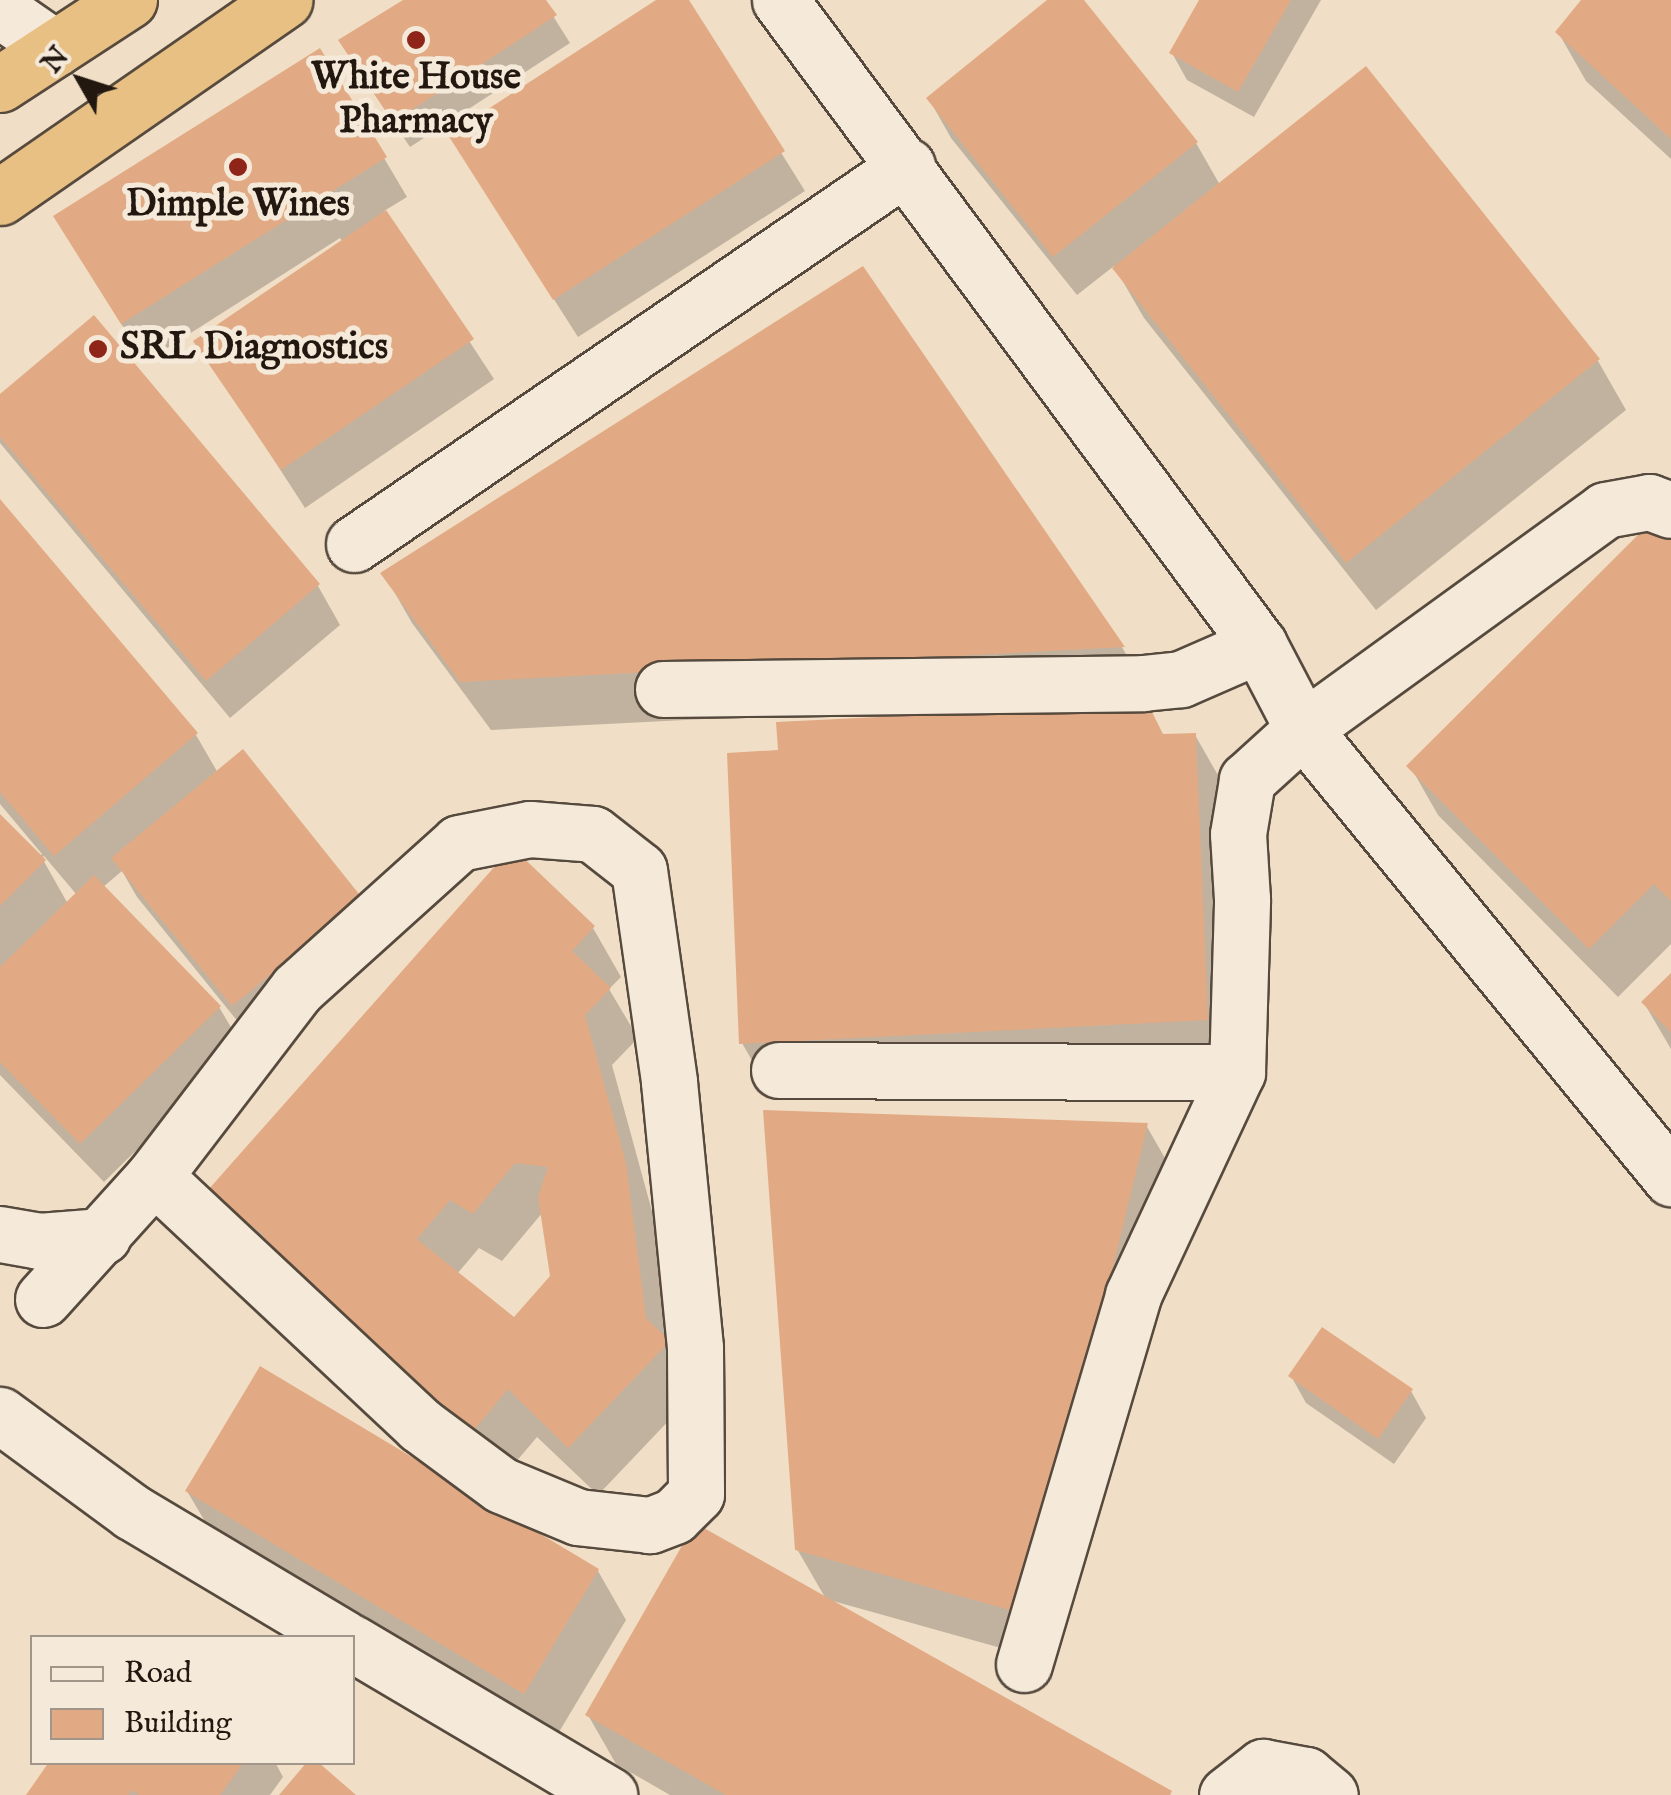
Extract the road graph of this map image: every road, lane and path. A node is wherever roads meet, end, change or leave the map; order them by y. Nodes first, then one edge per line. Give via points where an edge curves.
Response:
1 (129, 0) edge
2 (284, 0) edge
3 (780, 0) edge
4 (0, 10) edge
5 (55, 48) junction
6 (0, 84) edge
7 (907, 166) junction
8 (0, 197) edge
9 (1671, 510) edge
10 (354, 544) dead end
11 (1259, 645) junction
12 (663, 689) dead end
13 (1303, 729) junction
14 (779, 1070) dead end
15 (1238, 1072) junction
16 (154, 1176) junction
17 (1671, 1178) edge
18 (0, 1234) edge
19 (103, 1236) junction
20 (43, 1299) dead end
21 (0, 1415) edge
22 (338, 1635) edge
23 (355, 1645) edge
24 (1024, 1664) dead end
25 (609, 1795) edge
26 (1227, 1795) edge
27 (1330, 1795) edge

1 - 5 highway
2 - 8 highway
3 - 7 street
4 - 5 street
5 - 6 highway
7 - 10 street
7 - 11 street
9 - 13 street via 1649,502 1605,510
11 - 12 street via 1181,679 1144,683
11 - 13 street
13 - 15 street via 1246,780 1238,834
13 - 17 street
14 - 15 street
15 - 24 street via 1132,1296
16 - 16 street via 297,989 460,844 530,828 594,834 639,870 669,1082 695,1348 696,1494 674,1516 650,1525 578,1517 501,1485 420,1424
16 - 19 street
18 - 19 street via 39,1241
19 - 20 street
21 - 22 street via 132,1512
23 - 25 street
26 - 27 street via 1263,1767 1306,1775

